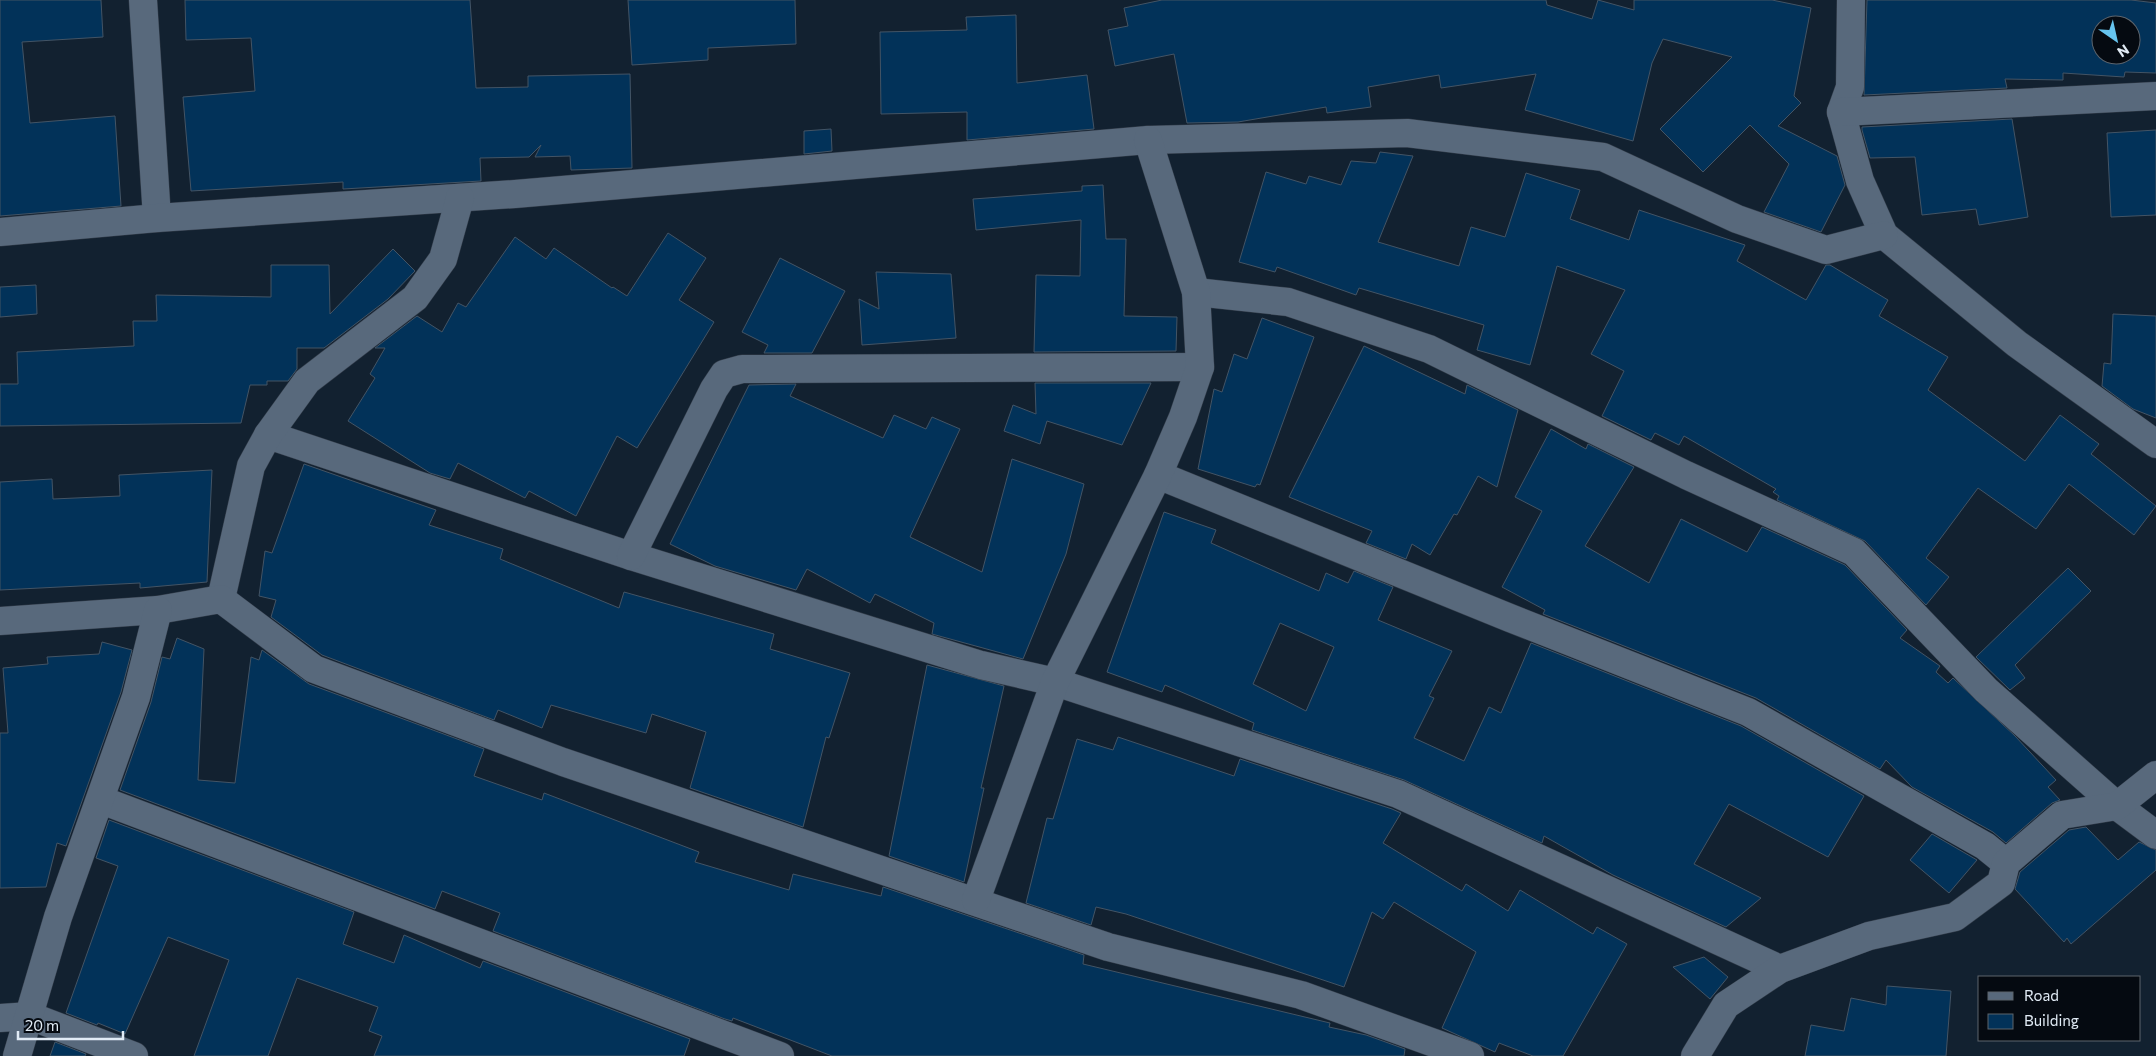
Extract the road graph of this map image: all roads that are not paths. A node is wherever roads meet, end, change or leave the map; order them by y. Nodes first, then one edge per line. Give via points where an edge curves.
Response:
1 (143, 0) edge
2 (1851, 0) edge
3 (2156, 96) edge
4 (1841, 112) junction
5 (1148, 140) junction
6 (460, 198) junction
7 (157, 218) junction
8 (0, 232) edge
9 (1884, 235) junction
10 (1196, 292) junction
11 (1200, 368) junction
12 (268, 436) junction
13 (2156, 444) edge
14 (1158, 475) junction
15 (631, 556) junction
16 (222, 598) junction
17 (158, 610) junction
18 (0, 621) edge
19 (1056, 682) junction
20 (2156, 775) edge
21 (101, 800) junction
22 (2117, 806) junction
23 (2156, 835) edge
24 (2006, 863) junction
25 (976, 900) junction
26 (1780, 970) junction
27 (30, 1016) junction
28 (0, 1018) edge
29 (17, 1056) edge
30 (134, 1056) edge
31 (780, 1056) edge
32 (1470, 1056) edge
33 (1697, 1056) edge

1 - 7 street
2 - 4 street via 1850,87
3 - 4 street
4 - 9 street via 1860,181
5 - 6 street
5 - 9 street via 1407,133 1603,157 1737,218 1826,250
5 - 10 street
6 - 7 street
6 - 12 street via 443,259 415,298 307,381
7 - 8 street
9 - 13 street via 2017,344
10 - 11 street
10 - 22 street via 1288,302 1429,349 1686,475 1854,552 1986,690
11 - 14 street
11 - 15 street via 742,368 724,374 714,389
12 - 15 street
12 - 16 street via 250,466
14 - 19 street
14 - 24 street via 1748,712 1985,846
15 - 19 street via 981,665
16 - 17 street
16 - 25 street via 314,669 563,762
17 - 18 street
17 - 21 street via 136,697
19 - 25 street
19 - 26 street via 1398,794
20 - 22 street
21 - 27 street via 58,916
21 - 31 street
22 - 23 street
22 - 24 street via 2062,815
24 - 26 street via 2001,883 1955,917 1869,936
25 - 32 street via 1108,947 1302,996
26 - 33 street via 1726,1005
27 - 28 street
27 - 29 street
27 - 30 street

